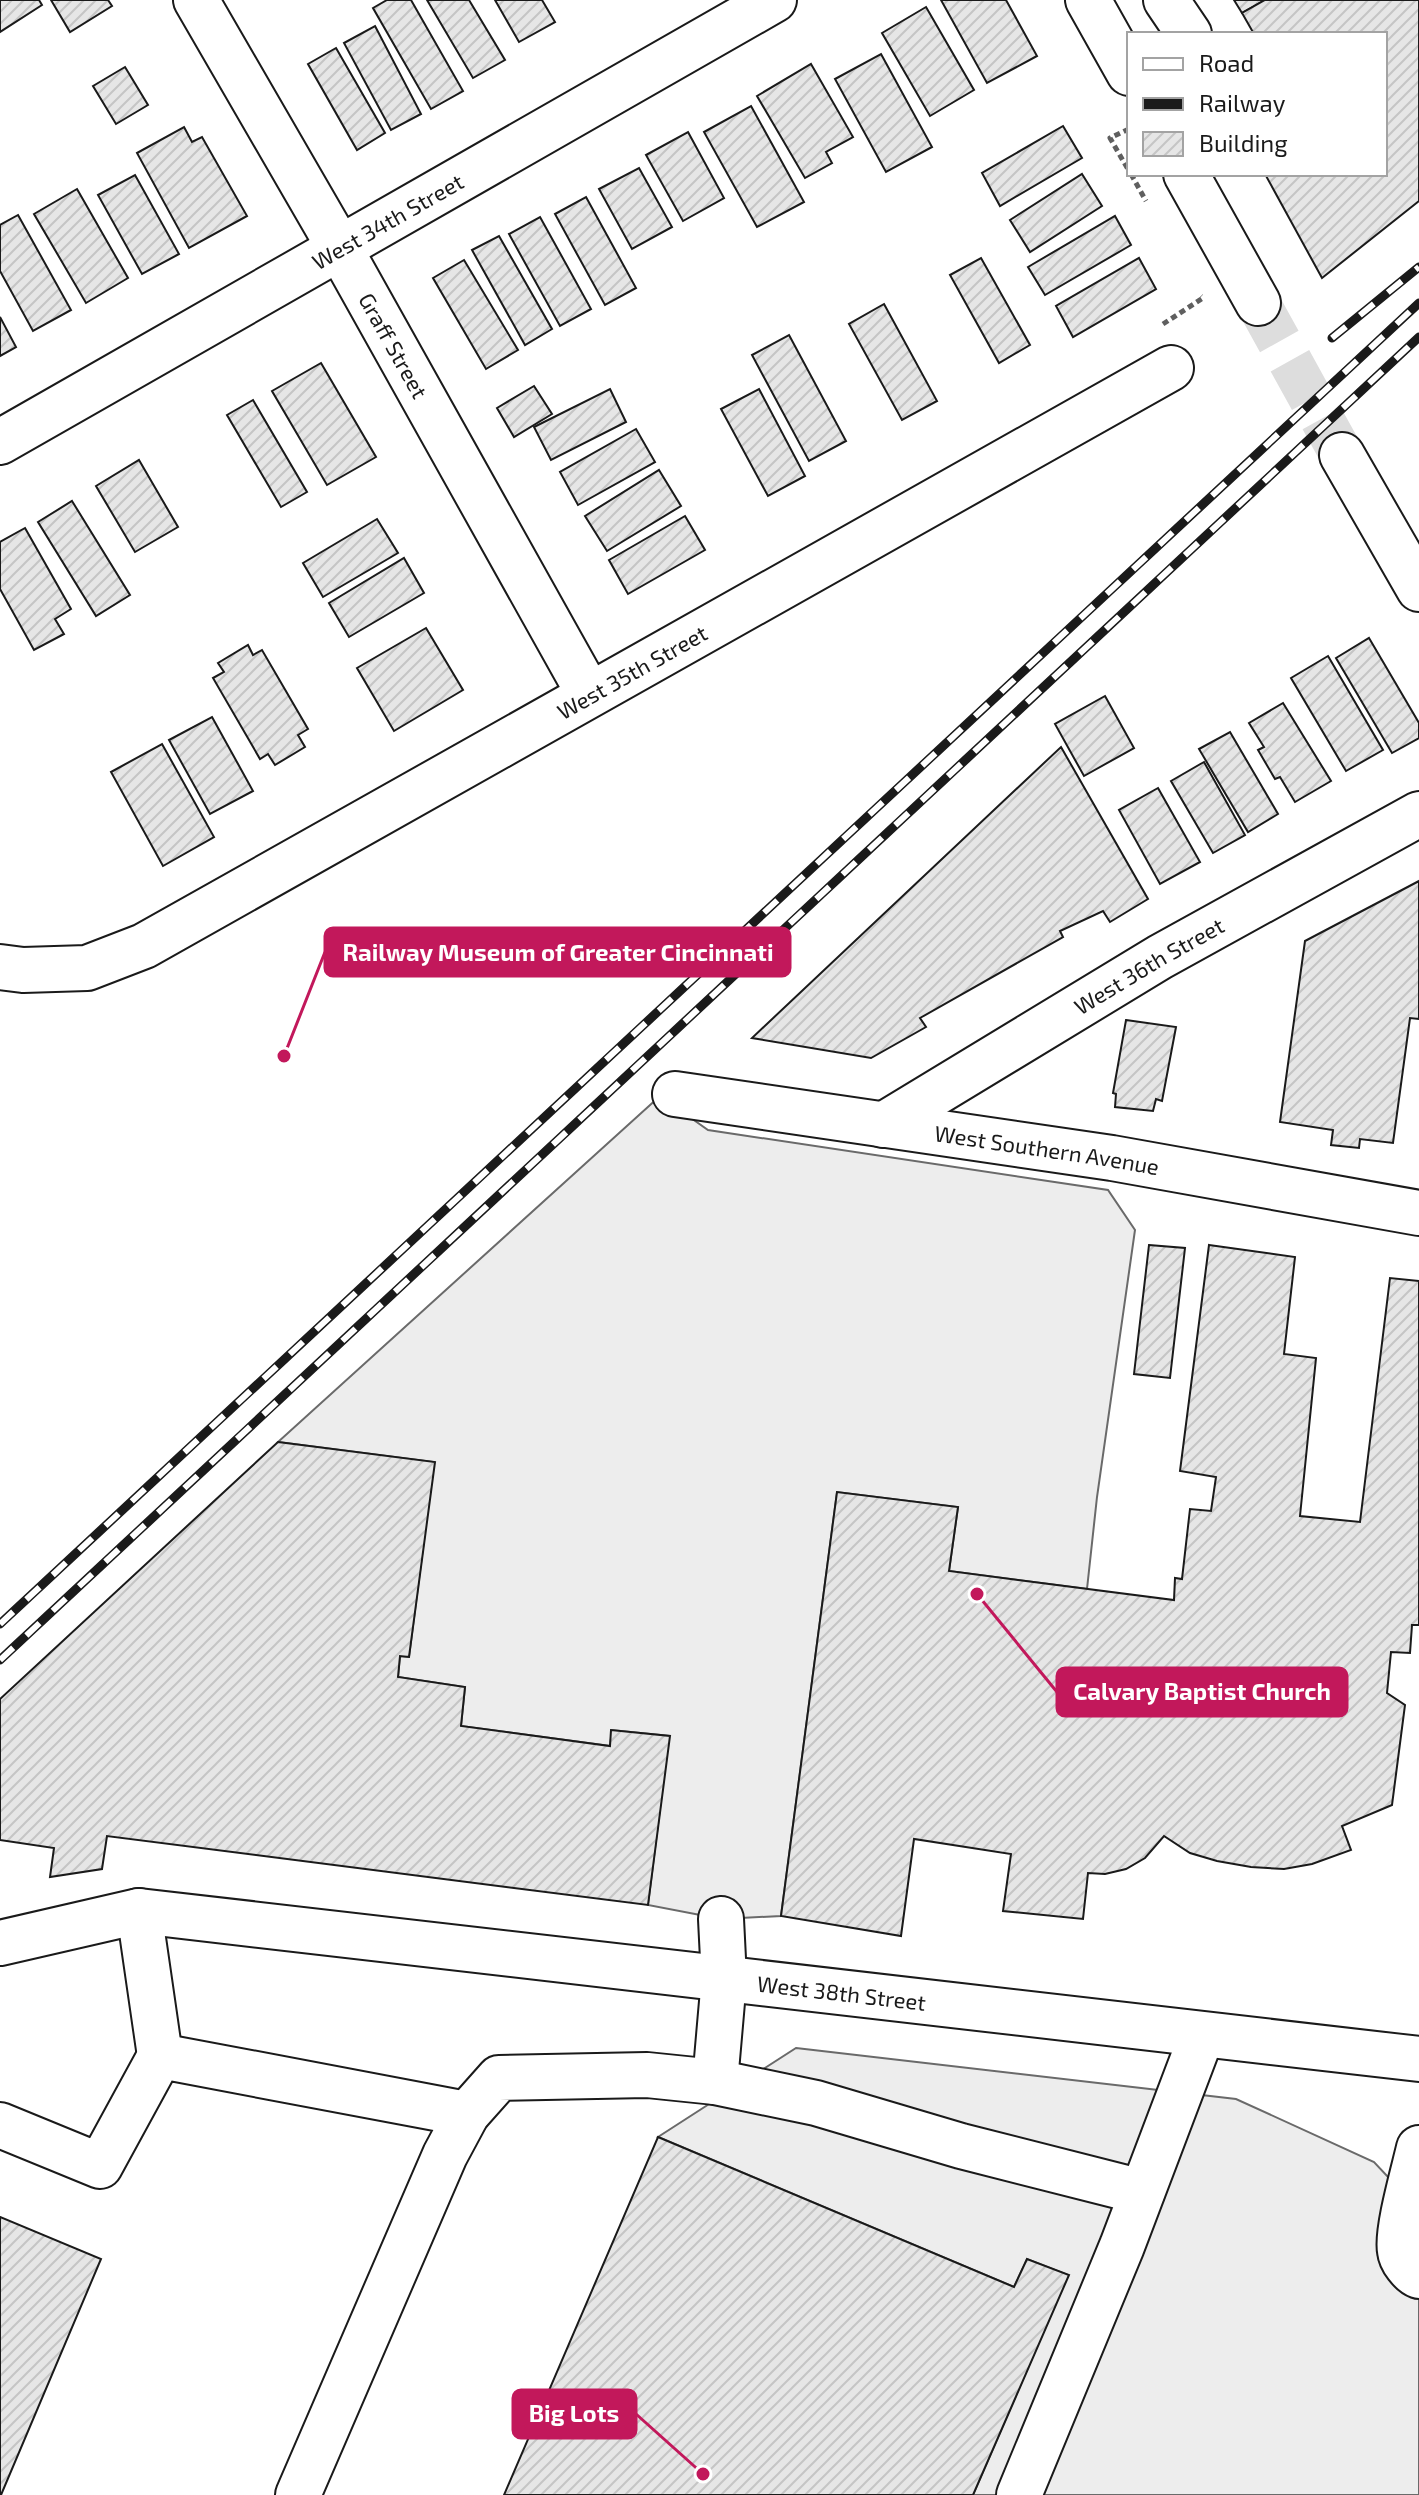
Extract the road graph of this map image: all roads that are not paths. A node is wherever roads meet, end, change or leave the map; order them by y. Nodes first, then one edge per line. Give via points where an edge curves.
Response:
1 (196, 0) edge
2 (774, 0) edge
3 (1088, 0) edge
4 (1166, 0) edge
5 (1188, 32) edge
6 (1127, 69) edge
7 (1187, 176) edge
8 (339, 247) junction
9 (1258, 303) tunnel mouth
10 (1171, 368) road end
11 (0, 442) edge
12 (1342, 455) tunnel mouth
13 (1419, 589) edge
14 (589, 694) junction
15 (1419, 814) edge
16 (0, 967) edge
17 (675, 1094) dead end
18 (883, 1125) junction
19 (1419, 1213) edge
20 (139, 1911) junction
21 (721, 1919) dead end
22 (0, 1943) edge
23 (724, 1979) junction
24 (1202, 2035) junction
25 (160, 2056) junction
26 (1419, 2059) edge
27 (715, 2082) junction
28 (467, 2114) junction
29 (0, 2125) edge
30 (1419, 2148) edge
31 (1142, 2192) junction
32 (1419, 2276) edge
33 (298, 2495) edge
34 (1019, 2495) edge

1 - 8 street, Graff Street
2 - 8 street, West 34th Street
3 - 6 street
4 - 5 street
7 - 9 street
8 - 11 street, West 34th Street
8 - 14 street, Graff Street
10 - 14 street, West 35th Street
12 - 13 street
14 - 16 street, West 35th Street via 144,946 87,968
15 - 18 street, West 36th Street via 1160,957
17 - 18 street, West Southern Avenue
18 - 19 street, West Southern Avenue via 1112,1158
20 - 22 street, West 38th Street
20 - 23 street, West 38th Street
20 - 25 street
21 - 23 street
23 - 24 street, West 38th Street
23 - 27 street
24 - 26 street, West 38th Street
24 - 31 street
25 - 28 street
25 - 29 street via 100,2166
27 - 28 street via 647,2075 499,2078
27 - 31 street via 816,2103
28 - 33 street
30 - 32 street via 1400,2252
31 - 34 street

